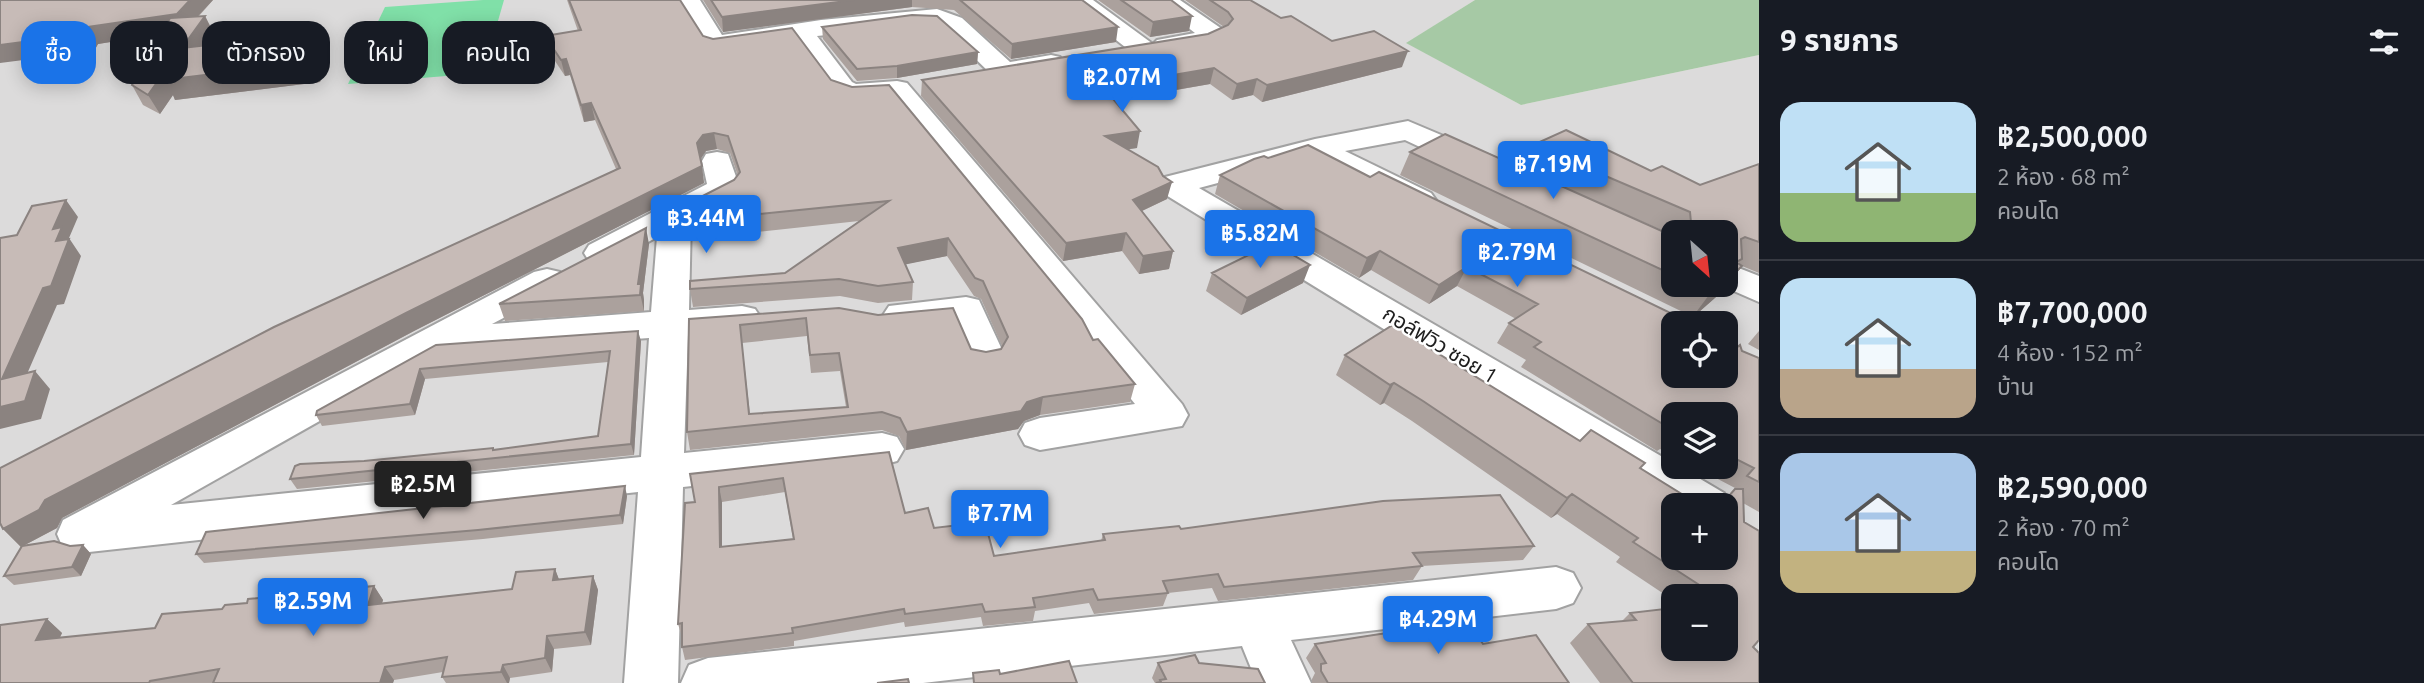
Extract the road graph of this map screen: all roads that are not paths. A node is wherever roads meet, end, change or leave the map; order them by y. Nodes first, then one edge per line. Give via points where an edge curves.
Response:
1 (688, 0) edge
2 (1077, 0) edge
3 (1164, 0) edge
4 (809, 23) junction
5 (1143, 48) junction
6 (1116, 53) edge
7 (1075, 60) edge
8 (1004, 71) junction
9 (977, 75) edge
10 (1315, 148) junction
11 (717, 161) dead end
12 (1509, 176) edge
13 (675, 214) junction
14 (1451, 215) edge
15 (1738, 280) edge
16 (1759, 290) edge
17 (774, 316) edge
18 (865, 316) edge
19 (670, 323) junction
20 (429, 342) junction
21 (984, 354) edge
22 (1040, 434) dead end
23 (882, 449) dead end
24 (661, 474) junction
25 (1686, 493) edge
26 (1556, 588) dead end
27 (1257, 623) junction
28 (651, 683) edge
29 (708, 683) edge
30 (1284, 683) edge

1 - 4 street via 715,44
2 - 5 street
3 - 5 street via 1213,34
4 - 8 street via 945,18
4 - 22 street via 842,88 852,93 910,87 1167,415
5 - 6 street
7 - 8 street
8 - 9 street
10 - 12 street via 1408,130
10 - 14 street
10 - 25 street, กอล์ฟวิว ซอย 1 via 1172,185
11 - 13 street via 724,188
13 - 19 street
13 - 20 street
15 - 16 street
17 - 19 street
18 - 21 street via 966,309
19 - 20 street
19 - 24 street
20 - 24 street via 80,534
23 - 24 street
24 - 28 street
26 - 27 street
27 - 29 street
27 - 30 street

